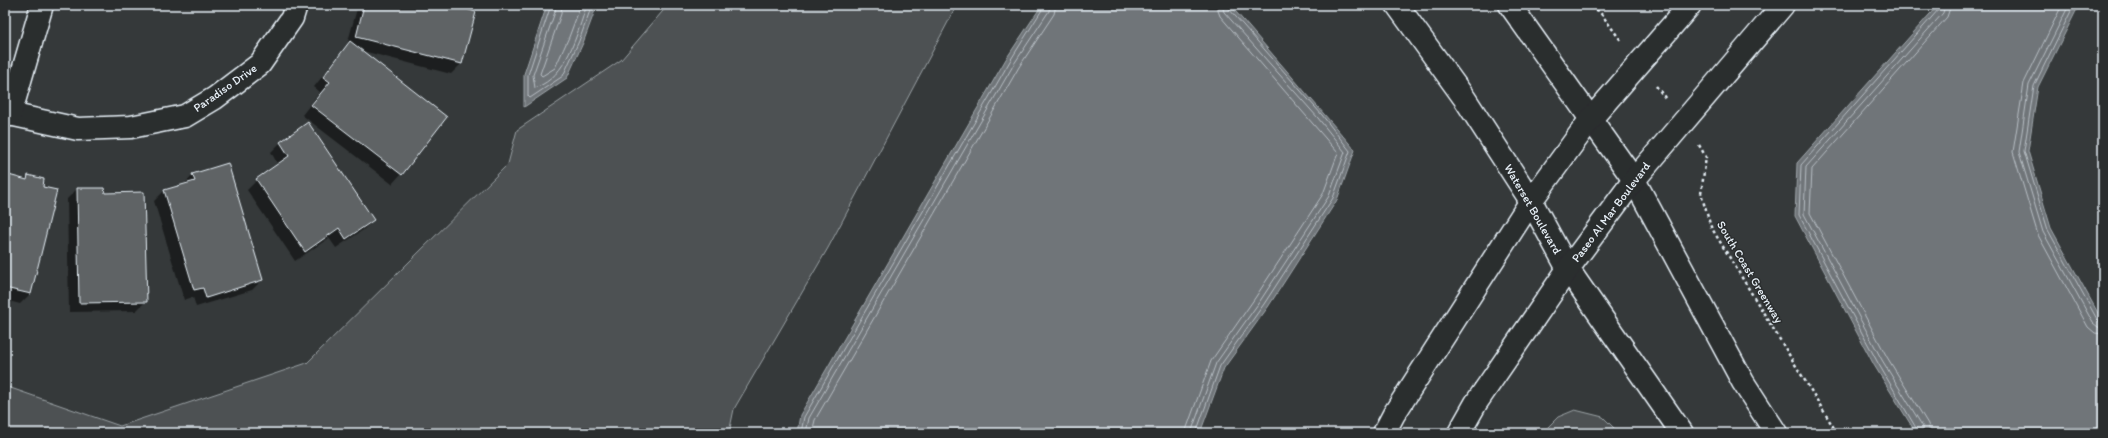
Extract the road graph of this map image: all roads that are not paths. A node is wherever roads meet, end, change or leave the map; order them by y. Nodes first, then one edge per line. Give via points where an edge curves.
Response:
1 (42, 5) edge
2 (296, 5) edge
3 (1397, 5) edge
4 (1510, 5) edge
5 (1690, 5) edge
6 (1783, 5) edge
7 (8, 114) edge
8 (1590, 120) junction
9 (1634, 180) junction
10 (1531, 201) junction
11 (1568, 269) junction
12 (1384, 433) edge
13 (1459, 433) edge
14 (1682, 433) edge
15 (1776, 433) edge

1 - 7 street
2 - 7 street, Paradiso Drive via 292,18 260,64 215,98 185,116 131,127 78,129
3 - 10 street, Waterset Boulevard via 1465,99
4 - 8 street
5 - 8 street
6 - 9 street, Paseo Al Mar Boulevard
8 - 9 street
8 - 10 street
9 - 11 street, Paseo Al Mar Boulevard
9 - 15 street via 1743,382
10 - 11 street, Waterset Boulevard
10 - 12 street via 1398,407
11 - 13 street, Paseo Al Mar Boulevard via 1476,403
11 - 14 street, Waterset Boulevard

